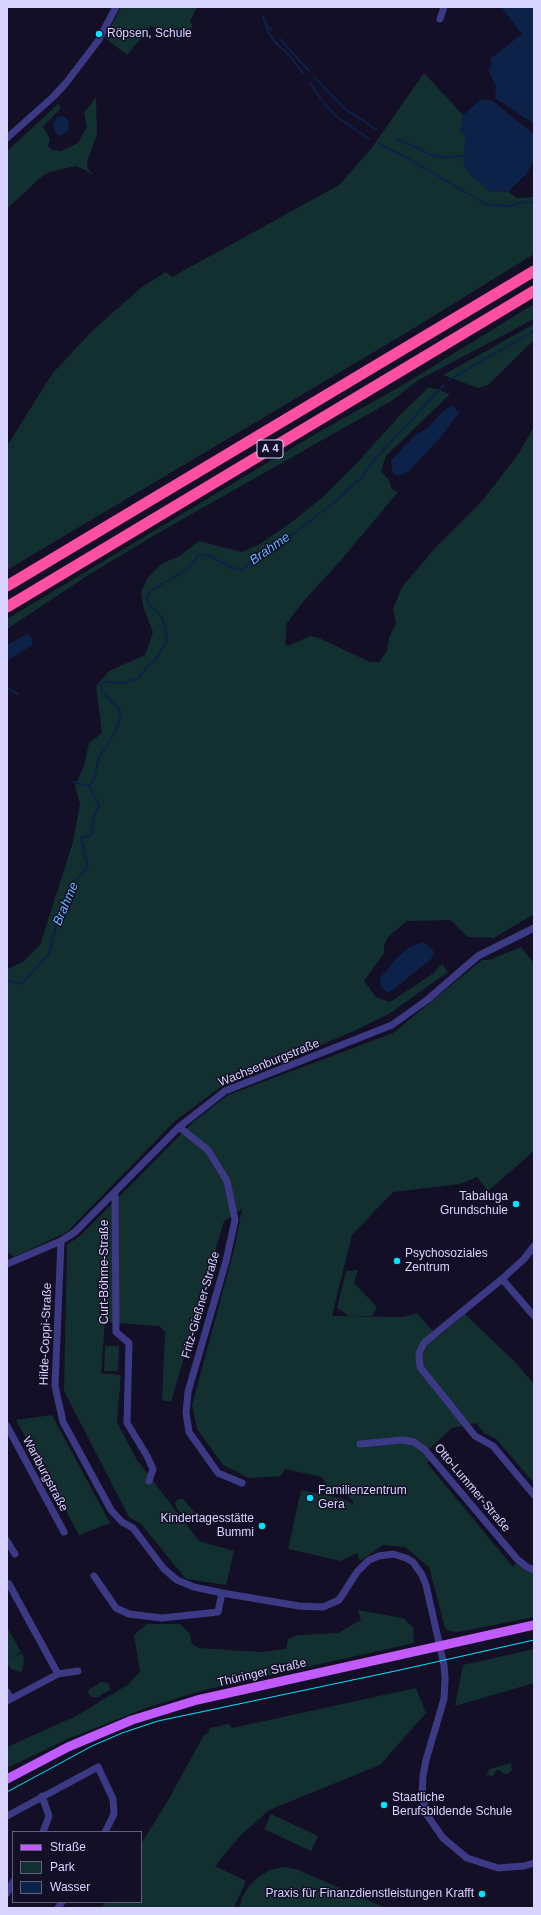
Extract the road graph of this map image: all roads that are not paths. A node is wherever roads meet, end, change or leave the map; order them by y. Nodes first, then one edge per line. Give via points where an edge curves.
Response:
1 (116, 7) edge
2 (444, 7) edge
3 (440, 19) dead end
4 (7, 138) edge
5 (534, 271) edge
6 (534, 291) edge
7 (7, 586) edge
8 (7, 607) edge
9 (534, 928) edge
10 (179, 1126) junction
11 (115, 1193) junction
12 (61, 1241) junction
13 (534, 1246) edge
14 (7, 1264) edge
15 (502, 1279) junction
16 (534, 1316) edge
17 (7, 1426) edge
18 (360, 1444) dead end
19 (149, 1481) dead end
20 (242, 1483) dead end
21 (534, 1495) edge
22 (64, 1532) dead end
23 (7, 1541) edge
24 (15, 1554) dead end
25 (534, 1570) edge
26 (94, 1576) dead end
27 (9, 1584) dead end
28 (222, 1593) junction
29 (534, 1625) edge
30 (439, 1646) junction
31 (78, 1671) dead end
32 (58, 1674) junction
33 (7, 1692) edge
34 (9, 1700) edge
35 (7, 1778) edge
36 (42, 1796) junction
37 (7, 1816) edge
38 (43, 1831) edge
39 (106, 1831) edge
40 (534, 1863) edge
41 (12, 1884) edge
42 (7, 1893) edge

1 - 4 street via 98,41 66,83
2 - 3 street
5 - 7 highway, A 4
6 - 8 highway, A 4
9 - 10 street, Wachsenburgstraße via 478,956 427,1000 392,1025 224,1091
10 - 11 street, Wachsenburgstraße
10 - 20 street, Fritz-Gießner-Straße via 208,1150 227,1181 235,1220 226,1261 188,1392 186,1413 190,1432 218,1473
11 - 12 street, Wachsenburgstraße via 76,1232
11 - 19 street, Curt-Böhme-Straße via 116,1332 129,1343 127,1423 148,1456 153,1469
12 - 14 street, Wachsenburgstraße
12 - 28 street, Hilde-Coppi-Straße via 55,1386 63,1422 111,1510 122,1522 133,1528 164,1570 177,1580 194,1587
13 - 15 street
15 - 16 street
15 - 21 street via 424,1343 419,1353 420,1367 475,1436 493,1446
17 - 22 street, Wartburgstraße
18 - 25 street, Otto-Lummer-Straße via 404,1440 414,1442 425,1450 517,1559
23 - 24 street
26 - 28 street via 116,1608 129,1614 162,1618 218,1612
27 - 32 street
28 - 30 street, Hilde-Coppi-Straße via 299,1606 323,1607 338,1600 369,1560 393,1554 413,1562 422,1575
29 - 30 main road, Thüringer Straße
30 - 35 main road, Thüringer Straße via 190,1702 132,1720 68,1747
30 - 40 street, Hilde-Coppi-Straße via 445,1679 444,1699 423,1776 422,1795 428,1815 443,1838 467,1858 498,1868
31 - 32 street
32 - 34 street
33 - 34 street
36 - 37 street
36 - 38 street via 49,1816
36 - 39 street via 98,1767 113,1799 114,1814
41 - 42 street

